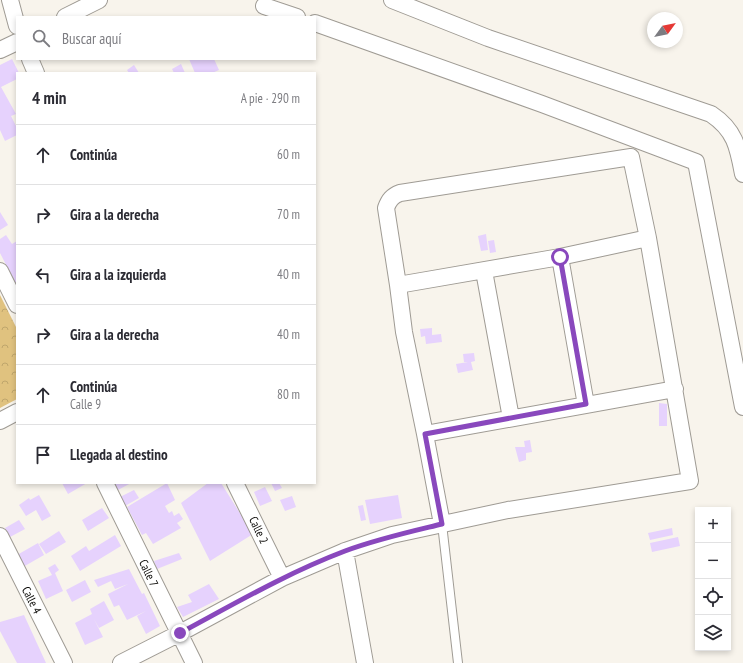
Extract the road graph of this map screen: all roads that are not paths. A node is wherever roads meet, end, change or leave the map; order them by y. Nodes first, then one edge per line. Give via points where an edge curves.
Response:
1 (10, 0) edge
2 (99, 0) edge
3 (392, 0) edge
4 (264, 6) dead end
5 (67, 16) edge
6 (294, 16) edge
7 (16, 22) edge
8 (316, 23) edge
9 (16, 42) edge
10 (0, 50) edge
11 (30, 60) edge
12 (36, 72) edge
13 (629, 136) junction
14 (631, 157) junction
15 (743, 174) edge
16 (648, 238) junction
17 (560, 257) junction
18 (0, 271) edge
19 (484, 271) junction
20 (398, 285) junction
21 (16, 303) edge
22 (675, 389) junction
23 (586, 404) junction
24 (743, 406) edge
25 (16, 413) edge
26 (510, 418) junction
27 (0, 421) edge
28 (425, 434) junction
29 (106, 484) edge
30 (235, 484) edge
31 (442, 524) junction
32 (0, 536) edge
33 (346, 551) junction
34 (282, 578) junction
35 (180, 633) junction
36 (64, 663) edge
37 (121, 663) edge
38 (194, 663) edge
39 (365, 663) edge
40 (458, 663) edge

1 - 7 street
2 - 5 street
3 - 15 street via 488,38 711,114 730,131 737,144
4 - 6 street
8 - 13 street
9 - 10 street
11 - 12 street
13 - 14 street
13 - 24 street via 696,162
14 - 16 street
14 - 20 street via 395,195 386,208
16 - 17 street
16 - 22 street
17 - 19 street
17 - 23 street
18 - 21 street
19 - 20 street
19 - 26 street
20 - 28 street via 404,332
22 - 23 street
22 - 31 street via 690,481 508,510
23 - 26 street
25 - 27 street
26 - 28 street
28 - 31 street
29 - 35 street, Calle 7
30 - 34 street, Calle 2
31 - 33 street via 392,535
31 - 40 lane
32 - 36 street, Calle 4
33 - 34 street
33 - 39 street
34 - 35 street
35 - 37 street
35 - 38 street, Calle 7

